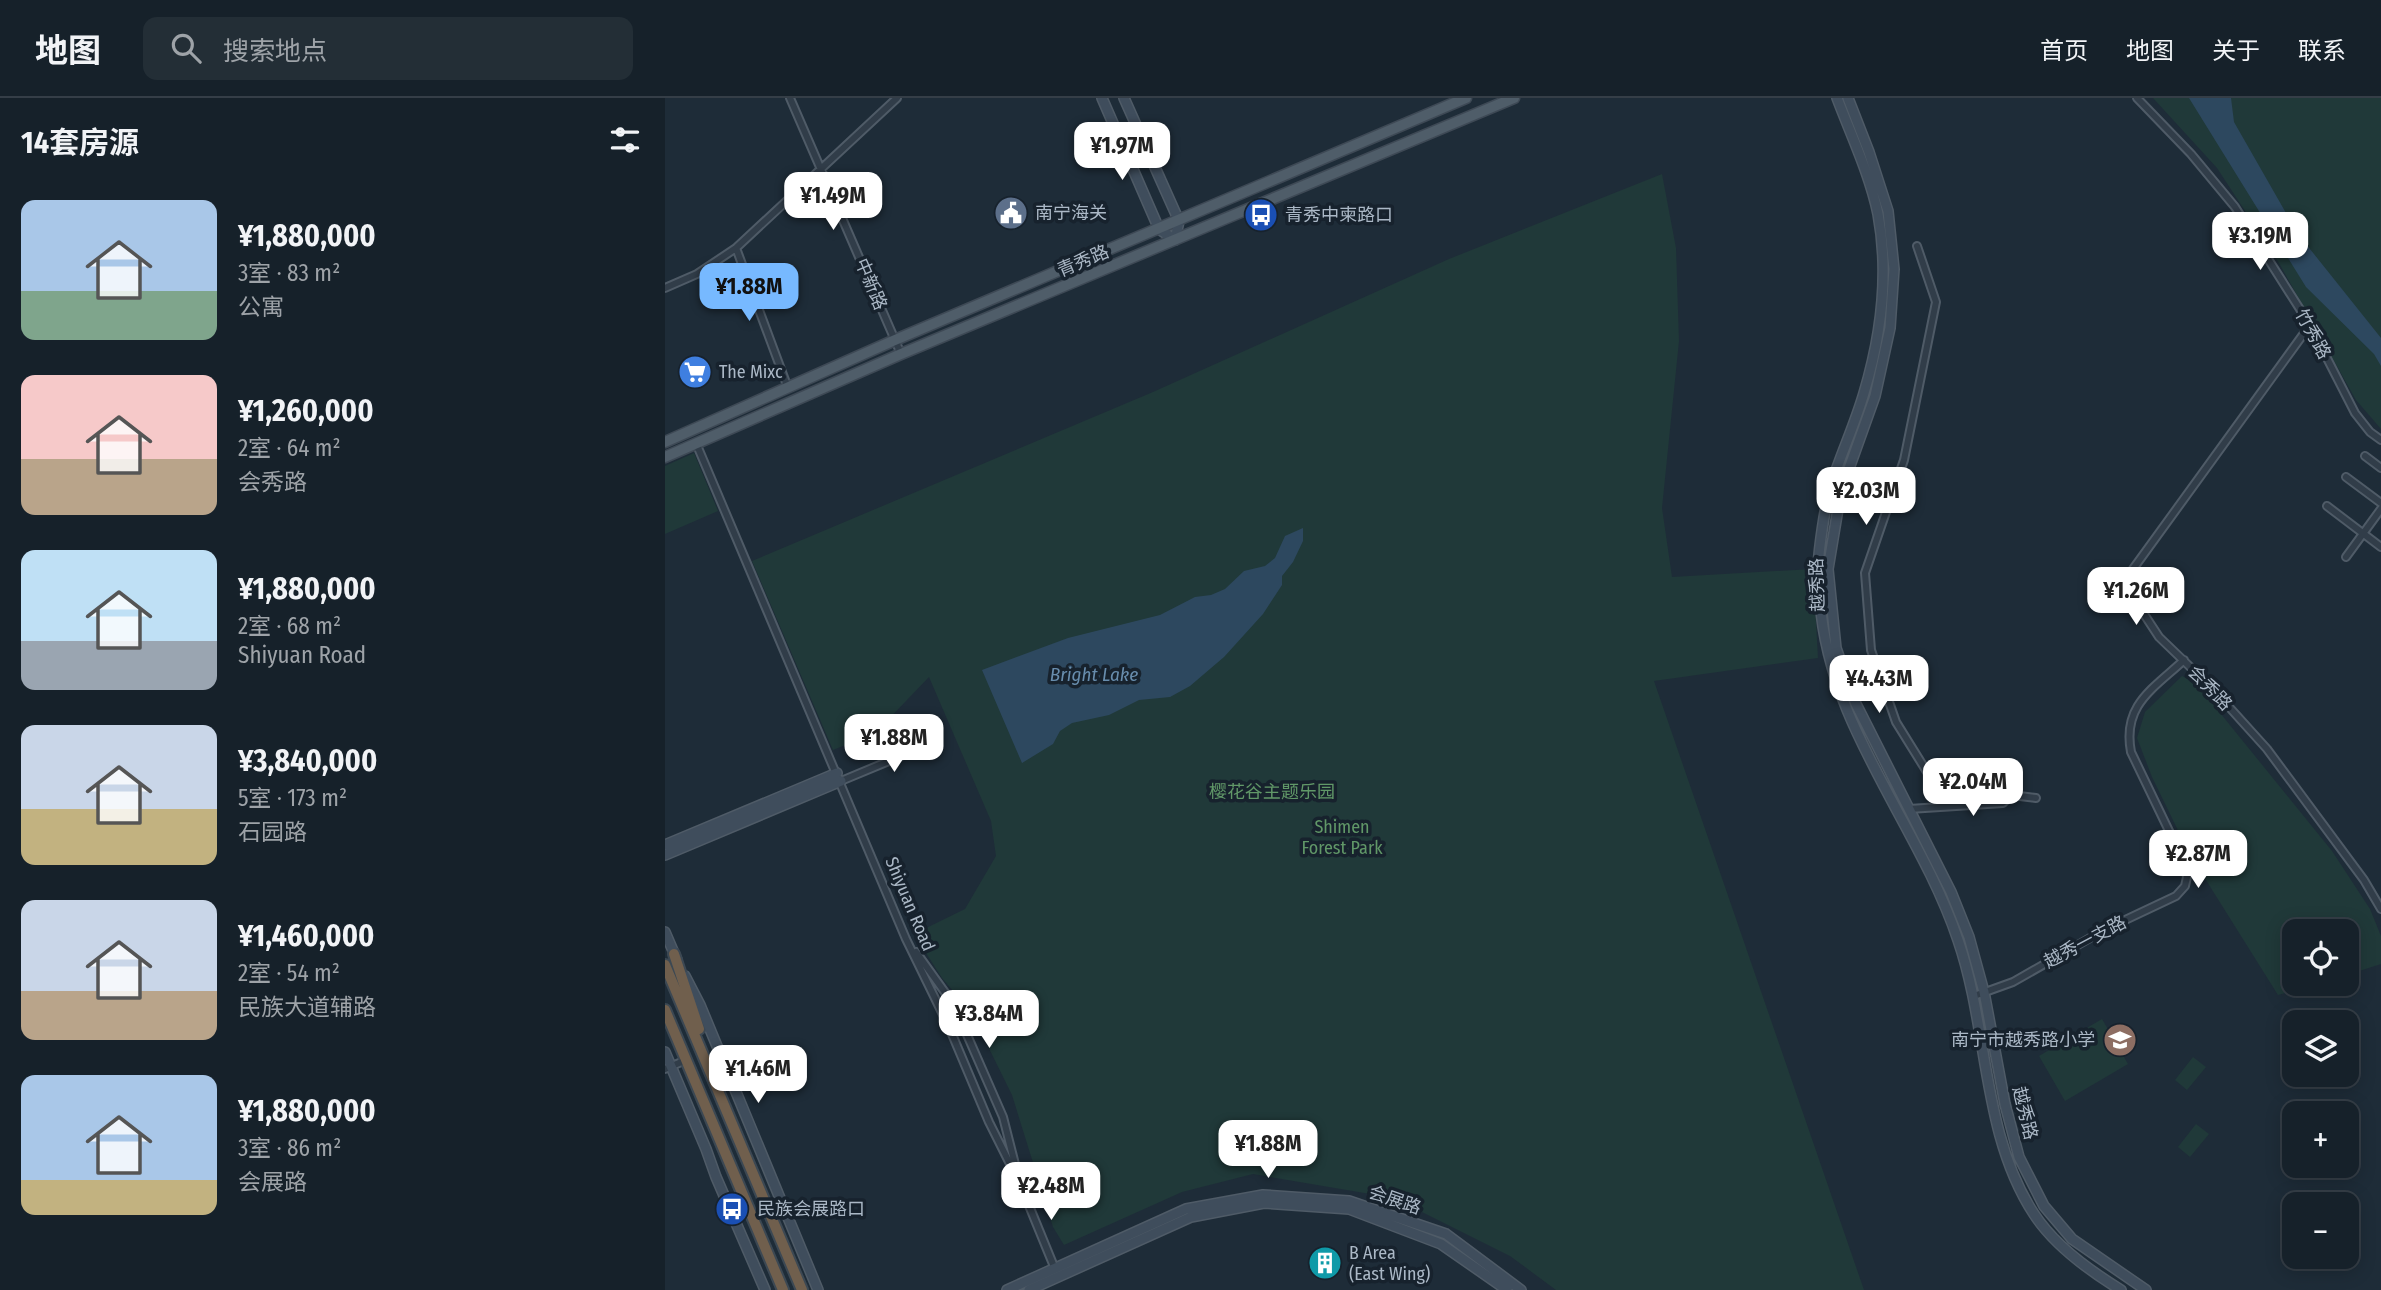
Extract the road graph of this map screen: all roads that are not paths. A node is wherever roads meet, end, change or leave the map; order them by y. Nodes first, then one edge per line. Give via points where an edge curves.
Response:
1 (790, 98) edge
2 (897, 98) edge
3 (1102, 98) edge
4 (1124, 98) edge
5 (1466, 98) edge
6 (1514, 98) edge
7 (1837, 98) edge
8 (1848, 98) edge
9 (2137, 98) edge
10 (822, 171) junction
11 (1179, 221) junction
12 (1159, 229) junction
13 (1175, 240) junction
14 (1917, 246) dead end
15 (736, 248) junction
16 (665, 288) edge
17 (2310, 325) junction
18 (895, 340) junction
19 (901, 354) junction
20 (787, 388) junction
21 (2381, 440) edge
22 (665, 442) edge
23 (696, 443) junction
24 (2365, 456) dead end
25 (665, 457) edge
26 (2381, 468) edge
27 (2346, 477) dead end
28 (1830, 488) junction
29 (1841, 491) junction
30 (1889, 500) junction
31 (2381, 503) edge
32 (2327, 506) dead end
33 (2381, 509) edge
34 (2363, 534) junction
35 (2381, 547) edge
36 (2346, 556) dead end
37 (2184, 660) junction
38 (937, 741) dead end
39 (839, 777) junction
40 (1937, 788) dead end
41 (2036, 798) dead end
42 (1909, 809) junction
43 (665, 845) edge
44 (665, 855) edge
45 (2381, 909) edge
46 (665, 932) edge
47 (906, 939) junction
48 (674, 954) junction
49 (665, 965) edge
50 (1984, 992) junction
51 (1974, 996) junction
52 (665, 1012) edge
53 (665, 1052) edge
54 (686, 1059) junction
55 (668, 1067) edge
56 (723, 1101) junction
57 (1021, 1186) junction
58 (1055, 1269) junction
59 (765, 1290) edge
60 (783, 1290) edge
61 (802, 1290) edge
62 (818, 1290) edge
63 (1007, 1290) edge
64 (1029, 1290) edge
65 (1507, 1290) edge
66 (1521, 1290) edge
67 (2121, 1290) edge
68 (2146, 1290) edge

1 - 10 street, 中新路
2 - 10 street
3 - 12 main road
4 - 11 main road
5 - 11 main road, 青秀路
6 - 13 main road, 青秀路
7 - 28 main road, 越秀路 via 1878,212 1884,268 1880,325 1864,393
8 - 29 main road, 越秀路 via 1888,211 1894,269 1890,328 1875,396
9 - 17 street, 竹秀路 via 2235,207
10 - 15 street
10 - 18 street, 中新路
11 - 12 main road, 青秀路
11 - 13 main road
12 - 13 main road
12 - 18 main road, 青秀路
13 - 19 main road, 青秀路
14 - 30 street via 1936,302 1905,460
15 - 16 street via 697,274
15 - 20 street
17 - 21 street, 竹秀路 via 2355,413
17 - 37 street, 会秀路 via 2133,569 2132,587 2140,608 2159,637
18 - 19 street, 中新路
18 - 20 main road, 青秀路
19 - 23 main road, 青秀路
20 - 22 main road, 青秀路
23 - 25 main road, 青秀路
23 - 39 street, Shiyuan Road
24 - 26 street
27 - 31 street
28 - 29 street
28 - 51 main road, 越秀路 via 1818,569 1826,650 1843,702 1873,767 1940,894
29 - 30 street
29 - 42 main road, 越秀路 via 1828,569 1836,648 1856,704
30 - 40 street via 1865,572 1871,650 1896,722
32 - 34 street
33 - 34 street
34 - 35 street
34 - 36 street
37 - 45 street, 会秀路 via 2267,749
37 - 50 street, 越秀一支路 via 2139,702 2127,735 2184,862 2185,886 2160,905 2104,930 2013,982
38 - 39 street
39 - 43 main road
39 - 44 main road
39 - 47 street, Shiyuan Road
41 - 42 street via 2011,795 2003,803
42 - 50 main road, 越秀路 via 1951,892
46 - 48 main road
47 - 57 street, Shiyuan Road
47 - 57 street via 954,1005 1003,1118
48 - 56 highway
48 - 62 main road via 700,1005
49 - 56 highway
50 - 51 street, 越秀一支路
50 - 68 main road, 越秀路 via 2019,1157 2044,1206 2072,1239
51 - 67 main road, 越秀路 via 2008,1163 2035,1215 2062,1245
52 - 54 highway
53 - 55 main road
54 - 55 street
54 - 60 highway
55 - 59 main road
56 - 61 highway
57 - 58 street, Shiyuan Road
58 - 63 main road, 会展路
58 - 66 main road, 会展路 via 1186,1209 1263,1195 1349,1201 1446,1234
64 - 65 main road via 1191,1217 1264,1203 1349,1209 1441,1244

